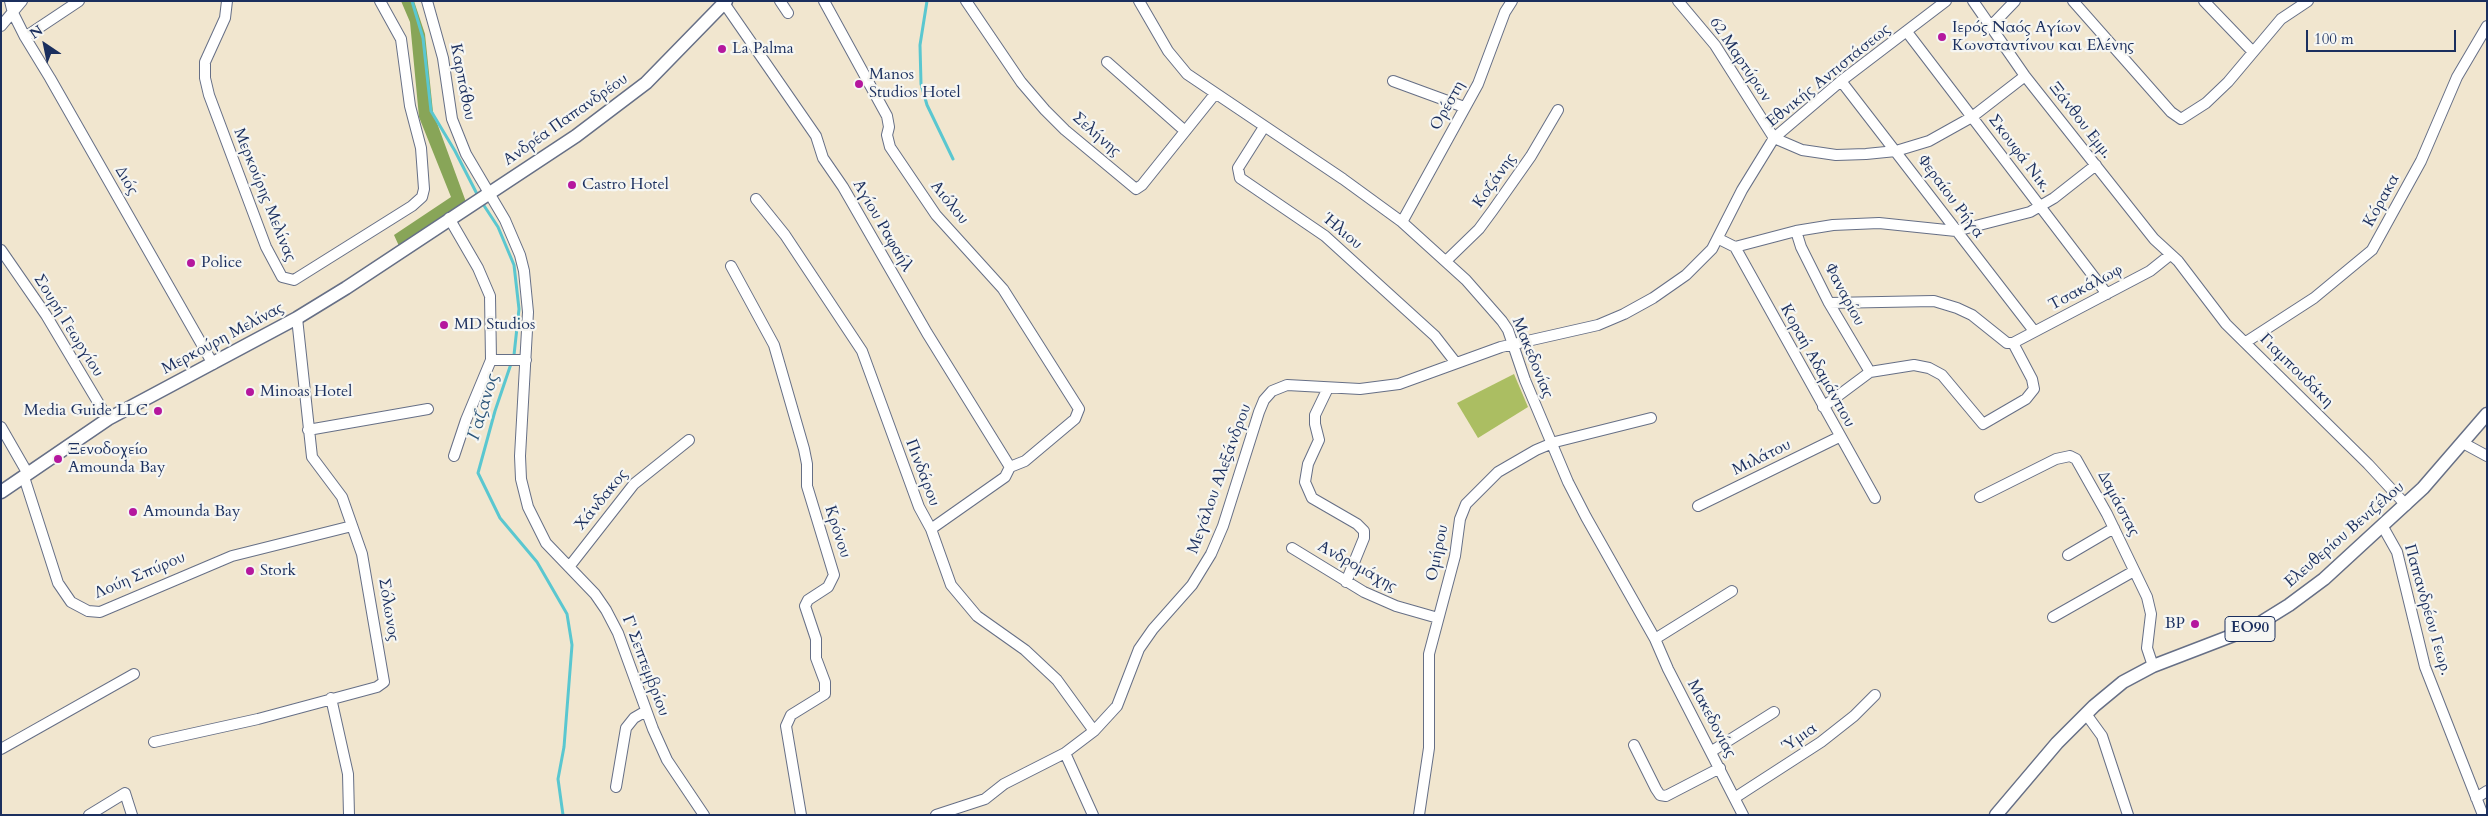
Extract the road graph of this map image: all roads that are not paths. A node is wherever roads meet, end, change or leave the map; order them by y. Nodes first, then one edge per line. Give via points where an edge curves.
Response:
1 (10, 1) edge
2 (22, 1) edge
3 (79, 1) edge
4 (227, 1) edge
5 (380, 1) edge
6 (427, 1) edge
7 (780, 1) edge
8 (824, 1) edge
9 (966, 1) edge
10 (1139, 1) edge
11 (1512, 1) edge
12 (1678, 1) edge
13 (1946, 1) edge
14 (1974, 1) edge
15 (2015, 1) edge
16 (2073, 1) edge
17 (2204, 1) edge
18 (2308, 1) edge
19 (725, 2) edge
20 (13, 13) junction
21 (788, 13) dead end
22 (1, 26) edge
23 (2487, 26) edge
24 (1990, 27) junction
25 (1907, 32) junction
26 (25, 37) junction
27 (2254, 52) junction
28 (1107, 62) dead end
29 (2025, 76) junction
30 (1393, 81) dead end
31 (1841, 81) junction
32 (1216, 94) junction
33 (1464, 107) junction
34 (1558, 110) dead end
35 (1972, 117) junction
36 (1264, 127) junction
37 (1185, 131) junction
38 (1774, 138) junction
39 (1896, 151) junction
40 (2096, 165) junction
41 (486, 194) junction
42 (756, 200) dead end
43 (2040, 206) junction
44 (454, 215) junction
45 (1402, 222) junction
46 (1956, 230) junction
47 (1796, 231) junction
48 (1718, 239) junction
49 (1735, 247) junction
50 (1, 250) edge
51 (2170, 255) junction
52 (1446, 261) junction
53 (731, 266) dead end
54 (2107, 294) junction
55 (1830, 303) junction
56 (297, 318) junction
57 (2034, 331) junction
58 (2246, 342) junction
59 (2013, 344) junction
60 (1513, 345) junction
61 (493, 361) junction
62 (521, 361) junction
63 (1456, 363) junction
64 (213, 364) junction
65 (1870, 372) junction
66 (1328, 388) junction
67 (1823, 407) junction
68 (428, 409) dead end
69 (2487, 414) edge
70 (1651, 418) dead end
71 (108, 419) junction
72 (1, 426) edge
73 (308, 430) junction
74 (1839, 437) junction
75 (688, 440) dead end
76 (2463, 443) junction
77 (1551, 444) junction
78 (454, 456) dead end
79 (2487, 456) edge
80 (1010, 467) junction
81 (26, 475) junction
82 (1, 492) edge
83 (1980, 496) dead end
84 (1874, 498) dead end
85 (1698, 506) dead end
86 (2406, 506) junction
87 (352, 526) junction
88 (2383, 527) junction
89 (2114, 528) junction
90 (931, 529) junction
91 (1292, 548) dead end
92 (2068, 555) dead end
93 (569, 567) junction
94 (2134, 570) junction
95 (1346, 582) junction
96 (1732, 590) dead end
97 (2054, 617) dead end
98 (1438, 618) junction
99 (1655, 639) junction
100 (2153, 666) junction
101 (134, 674) dead end
102 (1875, 695) dead end
103 (331, 698) junction
104 (646, 710) junction
105 (1774, 712) dead end
106 (2086, 714) junction
107 (1094, 731) junction
108 (154, 742) dead end
109 (1634, 745) dead end
110 (1, 749) edge
111 (1712, 751) junction
112 (1065, 753) junction
113 (1720, 768) junction
114 (616, 787) dead end
115 (2487, 791) edge
116 (1736, 797) junction
117 (2476, 798) junction
118 (89, 815) edge
119 (132, 815) edge
120 (349, 815) edge
121 (704, 815) edge
122 (801, 815) edge
123 (936, 815) edge
124 (1093, 815) edge
125 (1419, 815) edge
126 (1743, 815) edge
127 (1996, 815) edge
128 (2128, 815) edge
129 (2483, 815) edge

1 - 20 street, Διός
2 - 20 street
3 - 26 street
4 - 5 street, Μερκούρης Μελίνας via 224,18 205,62 205,78 266,247 282,278 294,280 412,206 422,196 421,148 410,106 401,39
6 - 41 street, Καρπάθου via 443,58 452,119
7 - 21 street
8 - 80 street, Αιόλου via 887,116 890,147 936,215 1003,289 1079,409 1076,419 1025,461
9 - 37 street, Σελήνης via 1021,82 1045,110 1136,189
10 - 32 street, Μακεδονίας via 1175,62
11 - 33 street, Ορέστη via 1481,77
12 - 38 street, 62 Μαρτύρων via 1715,45
13 - 25 street, Εθνικής Αντιστάσεως
14 - 24 street, Ξάνθου Εμμ.
15 - 24 street
16 - 27 street via 2171,112 2181,119 2206,103
17 - 27 street
18 - 27 street via 2280,19
19 - 41 main road, Ανδρέα Παπανδρέου via 664,66 626,100
19 - 80 street, Αγίου Ραφαήλ via 816,136 823,158
20 - 22 street
20 - 26 street, Διός
23 - 58 street, Κόρακα via 2457,77 2421,161 2372,250 2314,298
24 - 29 street, Ξάνθου Εμμ.
25 - 31 street, Εθνικής Αντιστάσεως
25 - 35 street, Σκουφά Νικ.
26 - 64 street, Διός
28 - 37 street
29 - 35 street
29 - 40 street, Ξάνθου Εμμ.
30 - 33 street
31 - 38 street, Εθνικής Αντιστάσεως
31 - 39 street, Φεραίου Ρήγα
32 - 36 street, Μακεδονίας
32 - 37 street, Σελήνης
33 - 45 street, Ορέστη
34 - 52 street, Κοζάνης via 1494,210
35 - 39 street via 1929,141
35 - 43 street, Σκουφά Νικ.
36 - 45 street, Μακεδονίας
36 - 63 street, Ήλιου via 1238,168 1240,178 1325,236 1439,340
38 - 39 street via 1802,150 1826,154
38 - 48 street, Εθνικής Αντιστάσεως via 1742,190
39 - 46 street, Φεραίου Ρήγα
40 - 43 street
40 - 51 street, Ξάνθου Εμμ.
41 - 44 main road, Ανδρέα Παπανδρέου
41 - 62 street, Γ' Σεπτεμβρίου via 513,239 524,271 528,312
42 - 90 street, Πινδάρου via 785,235 862,350 918,506
43 - 46 street via 2030,212
43 - 54 street, Σκουφά Νικ.
44 - 56 main road, Μερκούρη Μελίνας
44 - 61 street via 490,296 488,324
45 - 52 street, Μακεδονίας
46 - 47 street via 1833,224
46 - 57 street, Φεραίου Ρήγα
47 - 49 street
47 - 55 street, Φαναρίου
48 - 49 street
48 - 60 street, Μεγάλου Αλεξάνδρου via 1705,257 1686,274 1624,314 1583,329
49 - 67 street, Κοραή Αδαμάντιου
50 - 71 street, Σουρή Γεωργίου via 46,315
51 - 54 street, Τσακάλωφ via 2150,271
51 - 58 street, Γιαμπουδάκη via 2188,273 2226,324
52 - 60 street, Μακεδονίας via 1491,308 1505,326
53 - 122 street, Κρόνου via 774,345 804,449 807,486 834,576 828,587 808,600 805,606 816,639 816,658 825,682 825,694 791,715 786,726
54 - 57 street, Τσακάλωφ
55 - 59 street via 1938,302 1972,315 2007,343
55 - 65 street, Φαναρίου
56 - 64 main road, Μερκούρη Μελίνας
56 - 73 street, Σόλωνος
57 - 59 street, Τσακάλωφ
58 - 86 street, Γιαμπουδάκη
59 - 65 street via 2034,389 2026,399 1983,424 1946,378 1934,370 1914,365
60 - 63 street, Μεγάλου Αλεξάνδρου
60 - 77 street, Μακεδονίας
61 - 62 street
61 - 78 street via 466,420
62 - 93 street, Γ' Σεπτεμβρίου via 520,447 524,491 541,536
63 - 66 street, Μεγάλου Αλεξάνδρου via 1390,386
64 - 71 main road, Μερκούρη Μελίνας
65 - 67 street
66 - 95 street via 1315,414 1319,440 1308,464 1305,482 1312,498 1357,524 1364,532
66 - 107 street, Μεγάλου Αλεξάνδρου via 1287,385 1272,391 1264,400 1212,554 1188,591 1144,642 1117,706
67 - 74 street, Κοραή Αδαμάντιου
68 - 73 street
69 - 76 main road, Ελευθερίου Βενιζέλου / ΕΟ90
70 - 77 street, Ομήρου
71 - 81 main road, Μερκούρη Μελίνας
72 - 81 street, Λούη Σπύρου
73 - 87 street, Σόλωνος via 312,457 342,497
74 - 84 street, Κοραή Αδαμάντιου
74 - 85 street, Μιλάτου
75 - 93 street, Χάνδακος via 634,484
76 - 79 street
76 - 86 main road, Ελευθερίου Βενιζέλου / ΕΟ90
77 - 98 street, Ομήρου via 1504,468 1466,504
77 - 99 street, Μακεδονίας via 1586,517
80 - 90 street via 1004,477
81 - 82 main road, Μερκούρη Μελίνας
81 - 87 street, Λούη Σπύρου via 58,583 71,602 92,612 100,612 232,556
83 - 89 street, Δαμάστας via 2056,459 2070,456 2079,463
86 - 88 main road, Ελευθερίου Βενιζέλου / ΕΟ90
87 - 103 street, Σόλωνος via 368,580 384,681 377,687
88 - 100 main road, Ελευθερίου Βενιζέλου / ΕΟ90 via 2317,584 2259,624 2233,637
88 - 117 street, Παπανδρέου Γεωρ. via 2397,552 2425,667
89 - 92 street
89 - 94 street, Δαμάστας
90 - 107 street, Πινδάρου via 945,571 960,596 983,621 1025,650 1057,680
91 - 95 street, Ανδρομάχης
93 - 104 street, Γ' Σεπτεμβρίου via 599,599 611,619
94 - 97 street
94 - 100 street, Δαμάστας via 2150,608 2147,648
95 - 98 street, Ανδρομάχης via 1382,600
96 - 99 street
98 - 125 street, Ομήρου via 1429,654 1429,748
99 - 111 street, Μακεδονίας
100 - 106 main road, Ελευθερίου Βενιζέλου / ΕΟ90 via 2118,685
101 - 110 street
102 - 116 street, Ύμια via 1821,742
103 - 108 street, Σόλωνος via 242,723
103 - 120 street via 348,774
104 - 114 street via 626,728
104 - 121 street, Γ' Σεπτεμβρίου via 666,760
105 - 111 street
106 - 127 main road, Ελευθερίου Βενιζέλου / ΕΟ90
106 - 128 street via 2102,736
107 - 112 street, Μεγάλου Αλεξάνδρου
109 - 113 street via 1660,795 1666,796
111 - 113 street, Μακεδονίας
112 - 123 street, Μεγάλου Αλεξάνδρου via 1004,784 985,799
112 - 124 street
113 - 116 street, Μακεδονίας
115 - 117 street
116 - 126 street, Μακεδονίας
117 - 129 street, Παπανδρέου Γεωρ.
118 - 119 street via 125,793

